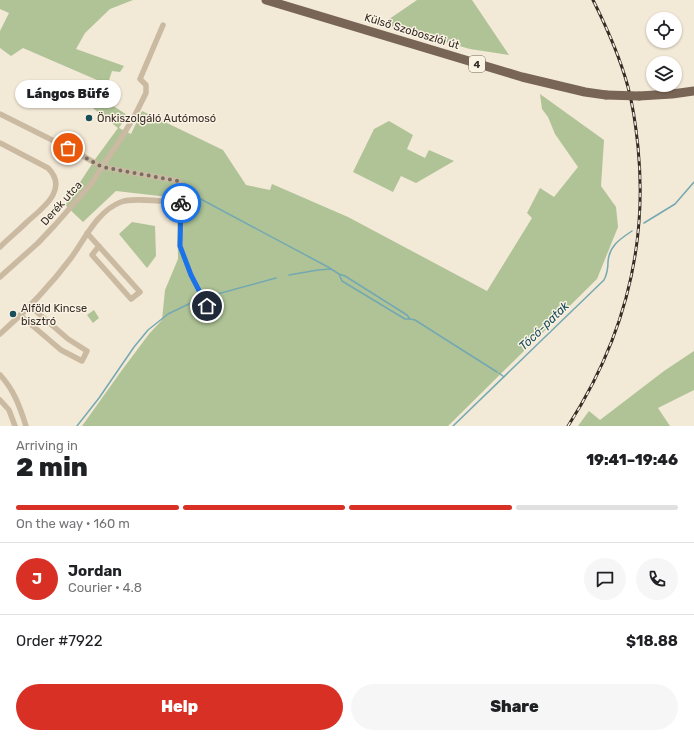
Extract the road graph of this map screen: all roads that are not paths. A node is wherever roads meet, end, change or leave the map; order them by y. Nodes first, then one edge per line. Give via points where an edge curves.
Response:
1 (266, 0) edge
2 (163, 24) dead end
3 (694, 91) edge
4 (0, 114) edge
5 (0, 143) edge
6 (102, 167) junction
7 (182, 203) junction
8 (87, 233) junction
9 (99, 246) junction
10 (0, 247) edge
11 (0, 277) edge
12 (30, 306) junction
13 (207, 306) dead end
14 (20, 316) junction
15 (0, 334) edge
16 (0, 375) edge
17 (0, 400) edge
18 (15, 426) edge
19 (26, 426) edge

1 - 3 main road, Külső Szoboszlói út / 4, bridge via 522,77 585,92 639,96
2 - 6 street, Derék utca via 140,79 146,85 146,93
4 - 6 street
5 - 10 street, Derék utca via 48,168 56,182 54,193 48,203
6 - 7 street via 178,181 184,190
6 - 11 street, Derék utca via 91,184 55,225
7 - 8 street via 131,200 121,202 111,207
7 - 13 street via 180,246
8 - 9 street
8 - 12 street
9 - 9 street via 140,292 131,299 92,255
12 - 14 street
12 - 14 street via 68,339 87,351 82,361 61,350
14 - 15 street
16 - 19 street via 19,404
17 - 18 street

